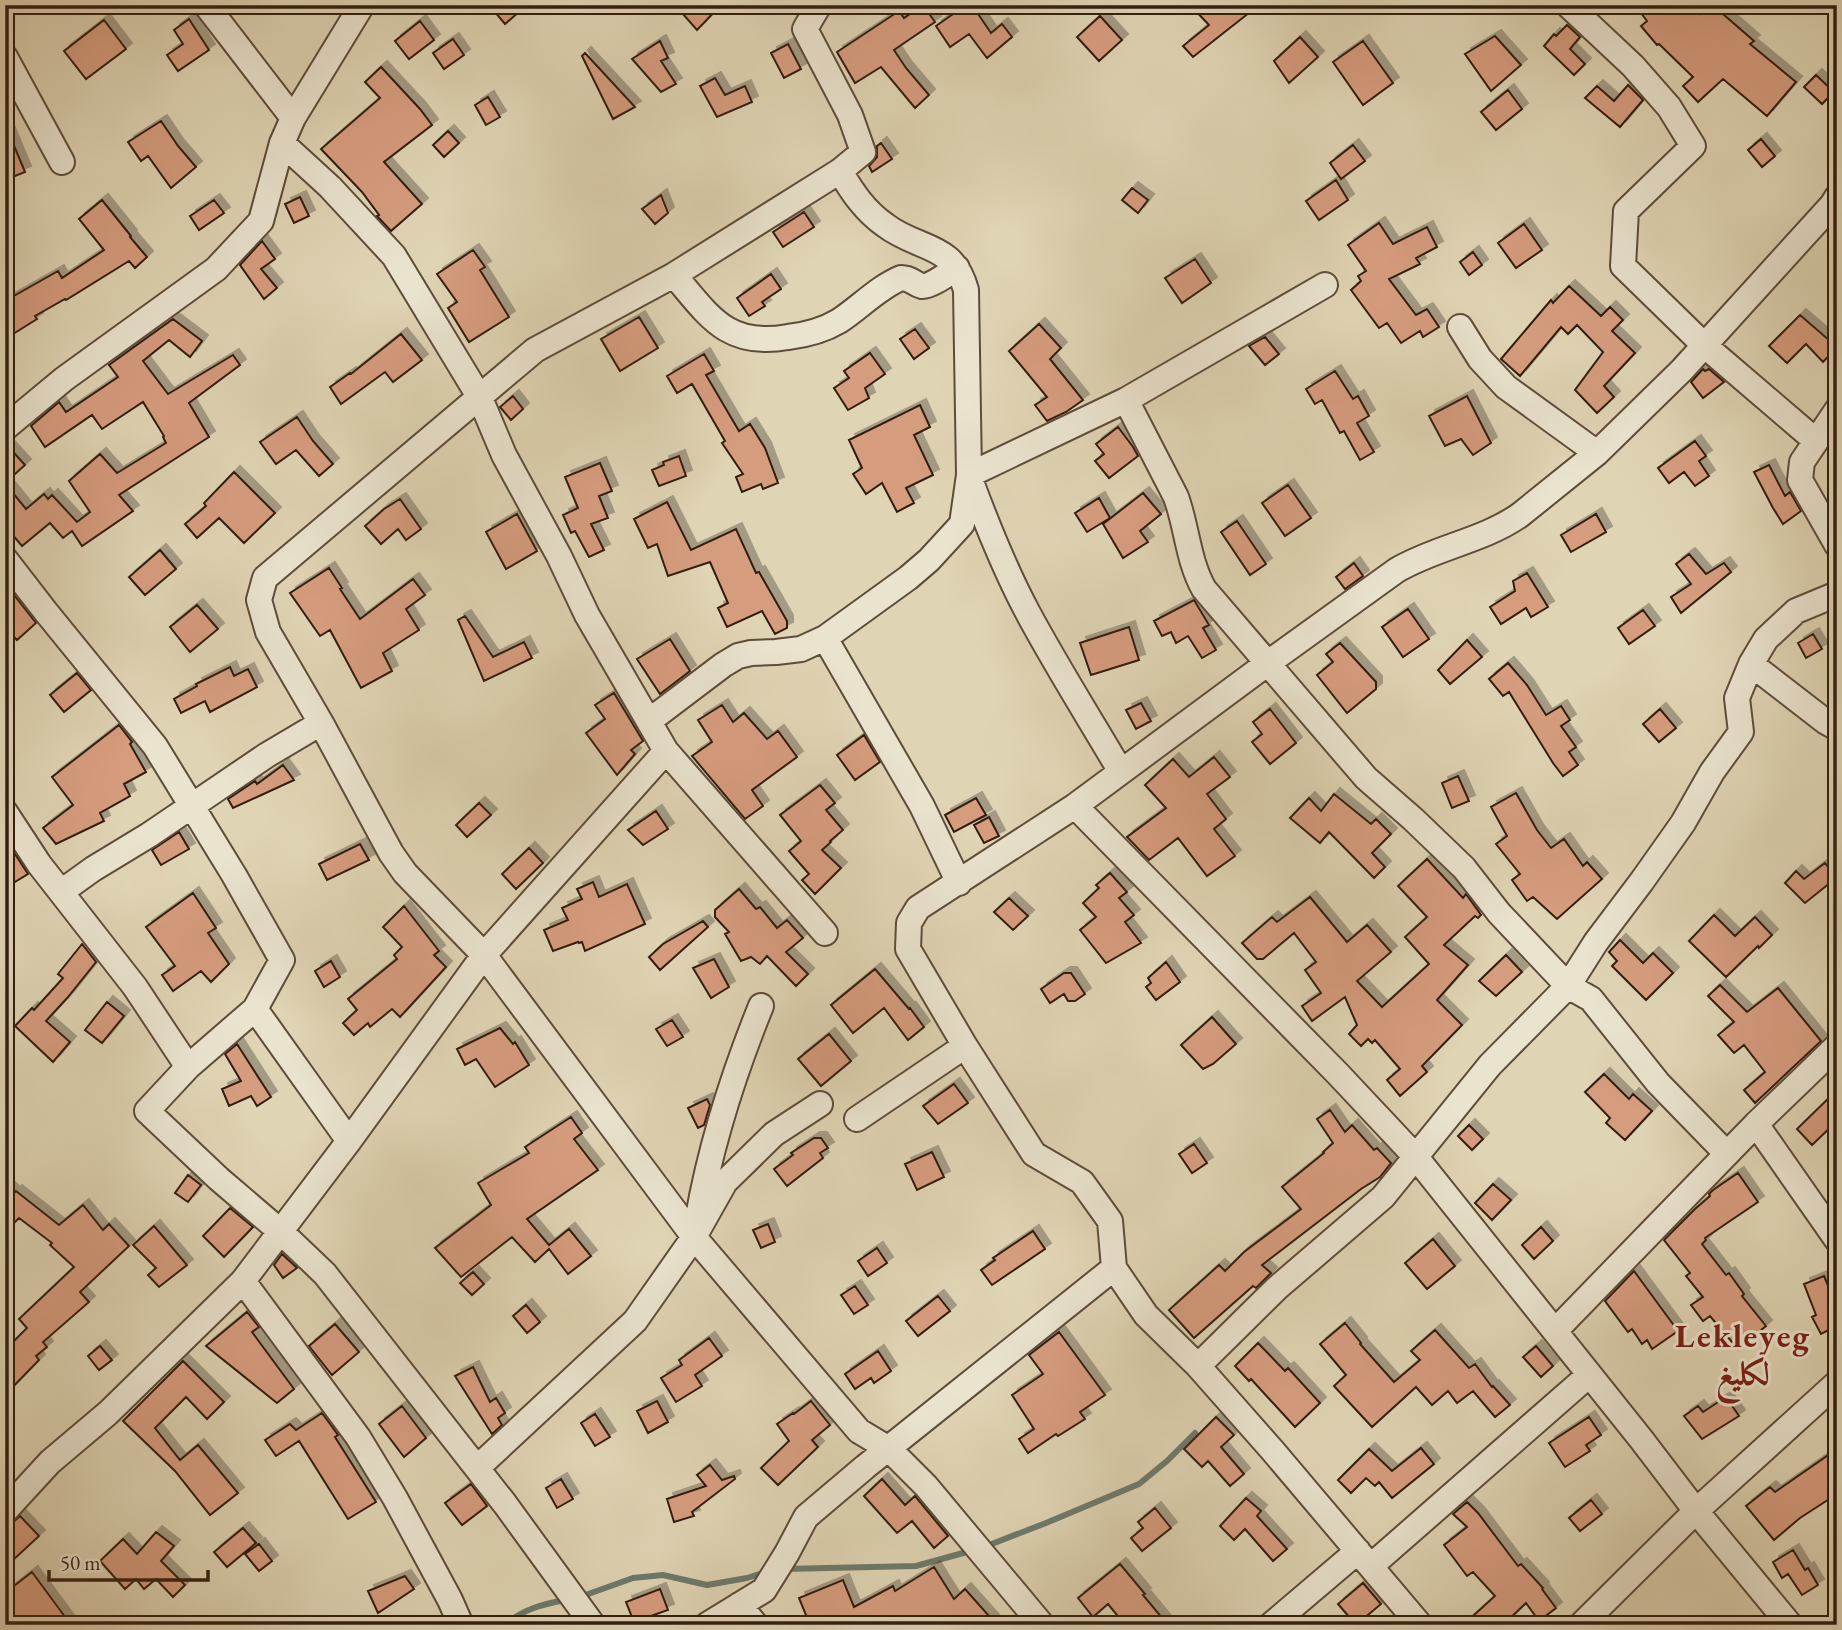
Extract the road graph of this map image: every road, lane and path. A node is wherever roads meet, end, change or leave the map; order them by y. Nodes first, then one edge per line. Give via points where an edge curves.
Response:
1 (206, 5) edge
2 (362, 5) edge
3 (819, 5) edge
4 (1568, 5) edge
5 (5, 57) edge
6 (293, 118) junction
7 (282, 144) junction
8 (62, 162) dead end
9 (841, 171) junction
10 (1837, 197) edge
11 (957, 268) junction
12 (674, 275) junction
13 (1325, 285) dead end
14 (1460, 327) dead end
15 (1704, 345) junction
16 (480, 398) junction
17 (1126, 400) junction
18 (1837, 410) edge
19 (5, 428) edge
20 (1816, 441) junction
21 (1597, 453) junction
22 (969, 475) junction
23 (1837, 544) edge
24 (5, 559) edge
25 (1837, 594) edge
26 (825, 638) junction
27 (1268, 663) junction
28 (1751, 664) junction
29 (649, 721) junction
30 (321, 723) junction
31 (1837, 728) edge
32 (666, 751) junction
33 (1121, 772) junction
34 (192, 806) junction
35 (1074, 806) junction
36 (5, 813) edge
37 (959, 883) junction
38 (61, 892) junction
39 (825, 933) dead end
40 (484, 955) junction
41 (1568, 986) junction
42 (761, 1006) dead end
43 (255, 1009) junction
44 (965, 1046) junction
45 (1837, 1046) edge
46 (188, 1067) junction
47 (820, 1104) dead end
48 (857, 1119) dead end
49 (1756, 1124) junction
50 (349, 1141) junction
51 (1727, 1154) junction
52 (1415, 1156) junction
53 (281, 1232) junction
54 (694, 1237) junction
55 (1837, 1240) edge
56 (1114, 1268) junction
57 (243, 1281) junction
58 (1555, 1331) junction
59 (1198, 1366) junction
60 (1589, 1375) junction
61 (1837, 1383) edge
62 (889, 1449) junction
63 (477, 1468) junction
64 (5, 1511) edge
65 (1696, 1511) junction
66 (1364, 1559) junction
67 (739, 1605) junction
68 (461, 1625) edge
69 (593, 1625) edge
70 (708, 1625) edge
71 (756, 1625) edge
72 (1042, 1625) edge
73 (1271, 1625) edge
74 (1420, 1625) edge
75 (1581, 1625) edge
76 (1790, 1625) edge

1 - 6 street
2 - 6 street
3 - 9 street via 805,29 850,114 863,152
4 - 15 street via 1633,66 1669,107 1693,146 1626,211 1623,266
5 - 8 street
6 - 7 street
7 - 16 street via 330,187 394,257
7 - 19 street via 261,221 216,269 64,379
9 - 11 street via 859,201 878,219 901,236 937,249
9 - 12 street
10 - 15 street
11 - 12 street via 926,285 901,278 837,322 799,336 764,340 719,325
11 - 22 street via 966,290
12 - 16 street via 535,350
13 - 17 street
14 - 21 street via 1480,359 1506,387
15 - 20 street
15 - 21 street
16 - 29 street via 587,615
16 - 30 street via 265,578 259,600 268,632
17 - 22 street
17 - 27 street via 1176,497 1196,576
18 - 20 street
20 - 23 street via 1802,462 1800,481
21 - 27 street via 1508,523 1406,565
22 - 26 street via 962,524 949,540 908,578
22 - 33 street via 1027,611
24 - 34 street via 155,746
25 - 28 street via 1796,611 1766,639
26 - 29 street via 801,649 738,656
26 - 37 street via 922,806
27 - 33 street
27 - 41 street via 1366,778 1464,868
28 - 31 street
28 - 41 street via 1737,698 1741,732
29 - 32 street
30 - 34 street
30 - 40 street via 405,873
32 - 39 street
32 - 40 street
33 - 35 street
34 - 38 street
34 - 43 street via 282,960
35 - 37 street
35 - 52 street
36 - 38 street
37 - 44 street via 918,908 909,923 908,949
38 - 46 street via 135,987
40 - 50 street
40 - 54 street
41 - 51 street via 1591,999 1658,1083
41 - 52 street via 1490,1065
42 - 54 street via 722,1114
43 - 46 street
43 - 50 street
44 - 48 street
44 - 56 street via 1034,1154 1082,1182 1110,1221
45 - 49 street
46 - 53 street via 148,1111
47 - 54 street via 774,1134 734,1172
49 - 51 street
49 - 55 street
50 - 53 street
51 - 58 street
52 - 58 street
52 - 59 street via 1383,1197 1277,1288
53 - 57 street
53 - 63 street via 325,1274
54 - 62 street via 859,1431
54 - 63 street via 635,1321
56 - 59 street via 1146,1315
56 - 62 street
57 - 64 street via 108,1413 50,1462
57 - 68 street via 358,1437 396,1498
58 - 60 street
59 - 66 street
60 - 65 street
60 - 66 street
61 - 65 street
62 - 67 street via 806,1517 764,1590
62 - 72 street via 926,1486
63 - 69 street
65 - 75 street
65 - 76 street
66 - 73 street
66 - 74 street
67 - 70 street
67 - 71 street

